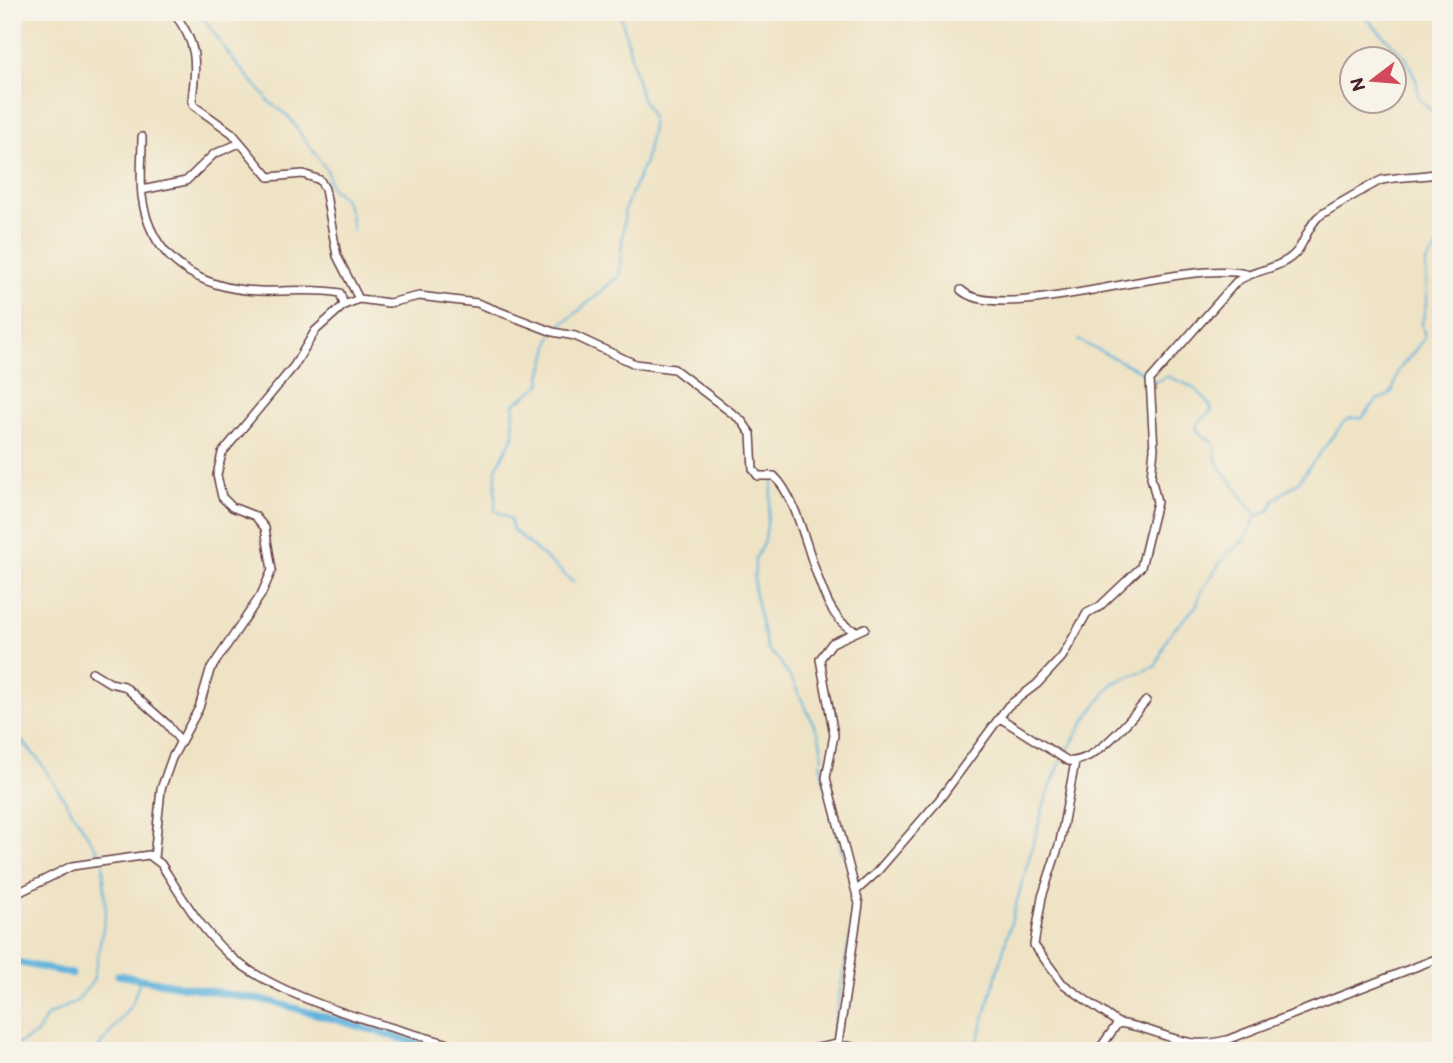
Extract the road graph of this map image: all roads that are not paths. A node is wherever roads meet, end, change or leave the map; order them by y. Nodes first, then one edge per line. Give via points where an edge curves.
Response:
1 (173, 12) edge
2 (142, 137) dead end
3 (240, 143) junction
4 (1441, 173) edge
5 (142, 190) junction
6 (1246, 274) junction
7 (961, 290) dead end
8 (359, 299) junction
9 (344, 305) junction
10 (92, 671) dead end
11 (1146, 701) dead end
12 (1000, 718) junction
13 (181, 742) junction
14 (1075, 762) junction
15 (154, 858) junction
16 (856, 891) junction
17 (12, 896) edge
18 (1441, 957) edge
19 (1118, 1023) junction
20 (1227, 1040) junction
21 (838, 1044) junction
22 (1201, 1048) edge
23 (474, 1051) edge
24 (802, 1051) edge
25 (870, 1051) edge
26 (1098, 1051) edge
27 (1219, 1051) edge

1 - 3 street via 194,50 194,106
2 - 5 street
3 - 5 street via 214,154 186,181
3 - 8 street via 269,177 303,174 323,184 337,256
4 - 6 street via 1379,180 1316,218 1291,258
5 - 9 street via 154,233 172,260 194,277 242,290 333,291 343,295
6 - 7 street via 1192,274 1015,301 972,297
6 - 12 street via 1150,380 1151,477 1157,502 1141,567 1087,613 1062,657
8 - 9 street
8 - 16 street via 389,303 419,296 477,303 545,330 575,336 635,364 674,369 741,420 751,434 753,469 758,476 774,476 799,515 823,594 841,624 861,630 832,643 820,659 834,736 826,778
9 - 13 street via 315,331 294,366 222,453 218,475 222,497 265,527 272,569 261,596 210,670 199,708
10 - 13 street via 124,686
11 - 14 street via 1116,734
12 - 14 street
12 - 16 street via 939,800
13 - 15 street via 161,789
14 - 19 street via 1034,944 1062,983
15 - 17 street via 141,854 80,864
15 - 23 street via 221,948 256,974 366,1019
16 - 21 street via 859,904
18 - 20 street
19 - 22 street
19 - 26 street
20 - 22 street
20 - 27 street
21 - 24 street
21 - 25 street

